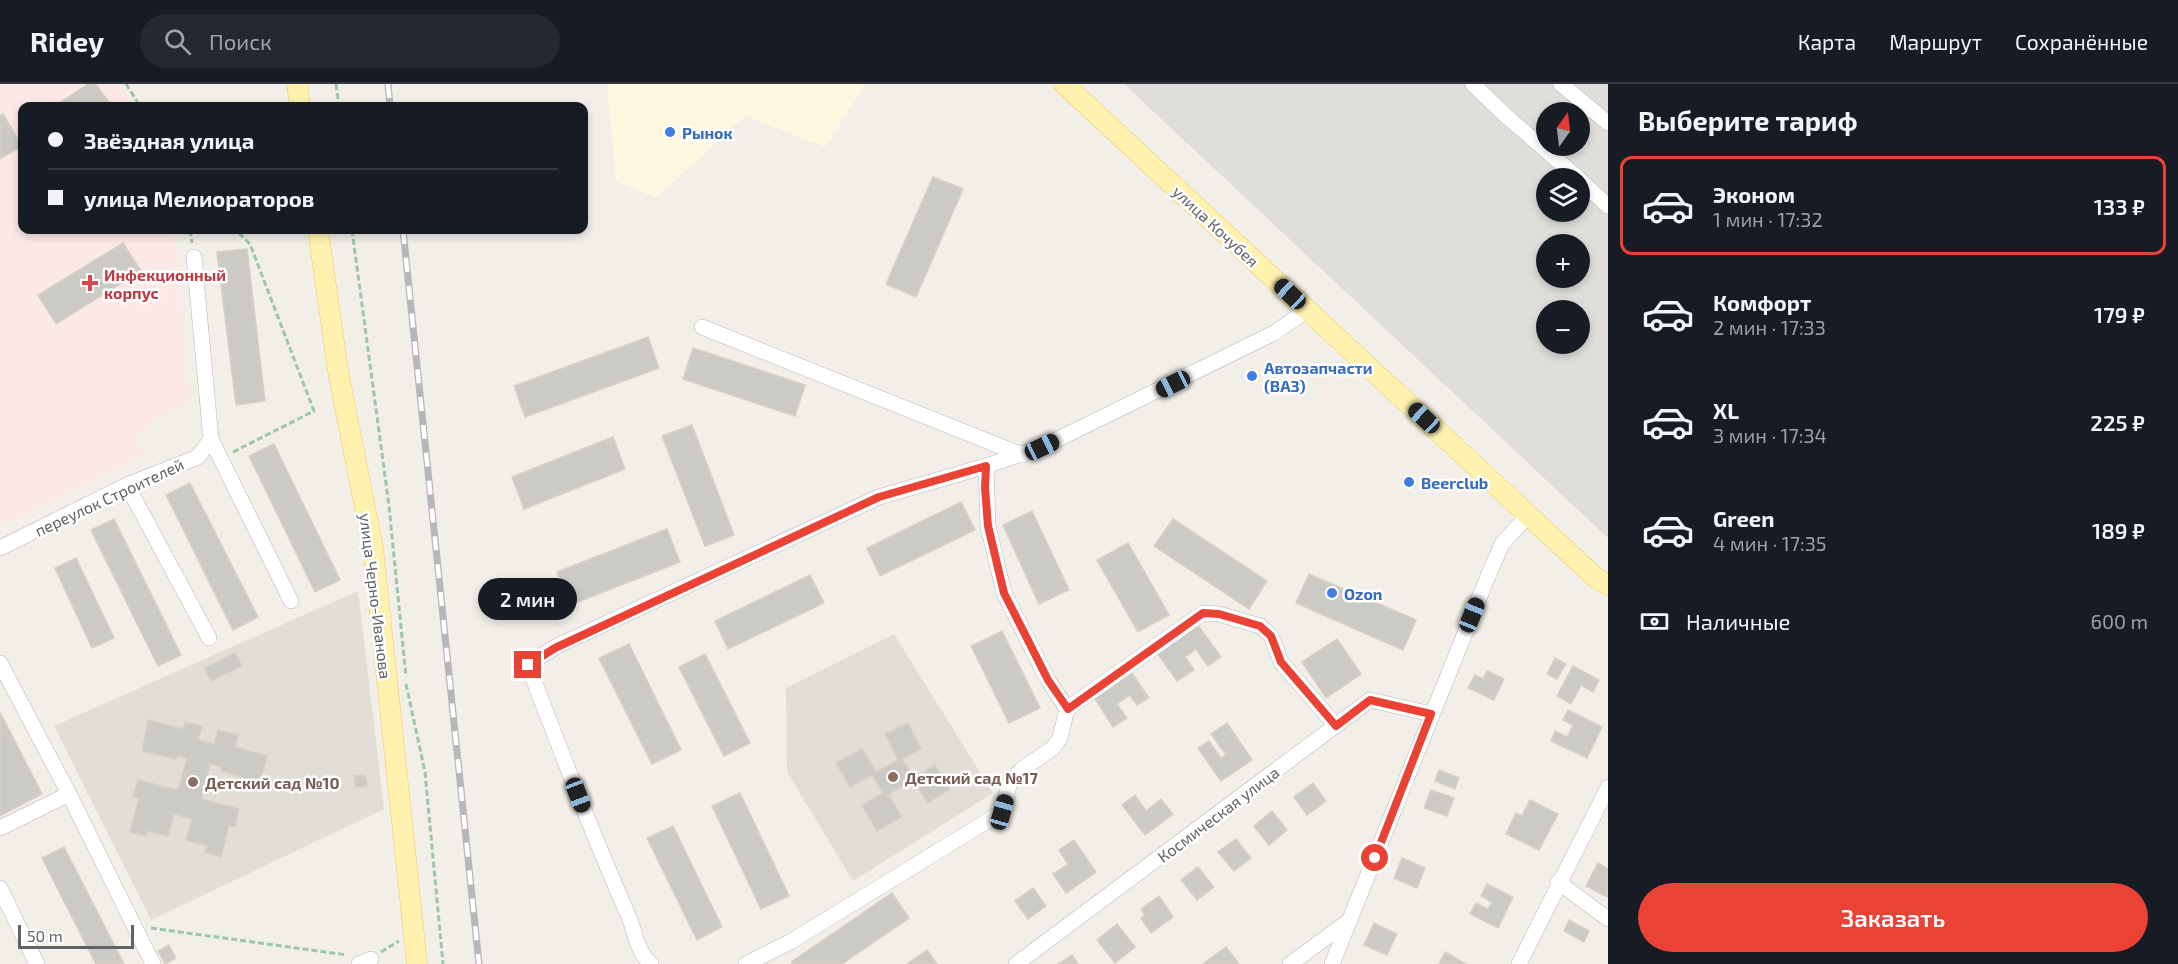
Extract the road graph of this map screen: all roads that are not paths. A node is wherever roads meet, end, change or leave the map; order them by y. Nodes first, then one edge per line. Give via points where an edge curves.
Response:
1 (297, 84) edge
2 (1064, 84) edge
3 (1473, 84) edge
4 (1561, 84) edge
5 (299, 102) edge
6 (1608, 123) edge
7 (1566, 168) edge
8 (1590, 190) edge
9 (1608, 207) edge
10 (319, 234) edge
11 (194, 257) dead end
12 (1307, 310) junction
13 (702, 327) dead end
14 (211, 439) junction
15 (1022, 455) junction
16 (986, 466) junction
17 (127, 486) junction
18 (1528, 515) junction
19 (0, 548) edge
20 (1604, 579) edge
21 (291, 601) dead end
22 (208, 638) dead end
23 (0, 663) edge
24 (1068, 709) junction
25 (1431, 714) junction
26 (1336, 726) junction
27 (1608, 787) edge
28 (69, 794) junction
29 (0, 828) edge
30 (1558, 882) junction
31 (2, 897) edge
32 (1608, 919) edge
33 (1350, 920) junction
34 (639, 958) edge
35 (38, 964) edge
36 (153, 964) edge
37 (417, 964) edge
38 (651, 964) edge
39 (746, 964) edge
40 (1016, 964) edge
41 (1290, 964) edge
42 (1332, 964) edge
43 (1518, 964) edge

1 - 5 main road
2 - 12 main road, улица Кочубея
3 - 7 street
4 - 6 street
8 - 9 street
10 - 37 main road, улица Черно-Иванова via 338,371 373,548
11 - 14 street
12 - 15 street via 1274,333
12 - 18 main road, улица Кочубея
13 - 15 street
14 - 17 street, переулок Строителей via 198,457
14 - 21 street
15 - 16 street
16 - 24 street via 988,526 1004,593 1048,680
16 - 34 street via 879,497 555,648 528,665 594,838 632,924
17 - 19 street, переулок Строителей
17 - 22 street
18 - 20 main road, улица Кочубея
18 - 25 street via 1503,544
23 - 28 street
24 - 26 street via 1203,613 1219,614 1260,626 1271,636 1281,662
24 - 39 street via 1053,748 1010,782 1002,812 790,942
25 - 26 street, Космическая улица via 1370,700
25 - 33 street
26 - 40 street, Космическая улица
27 - 30 street
28 - 29 street
28 - 36 street
30 - 32 street
30 - 43 street
31 - 35 street
33 - 41 street
33 - 42 street
34 - 38 street

